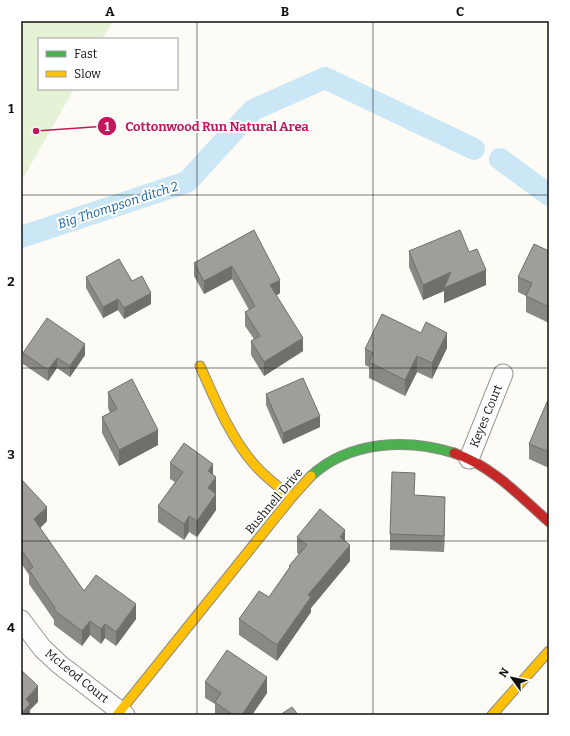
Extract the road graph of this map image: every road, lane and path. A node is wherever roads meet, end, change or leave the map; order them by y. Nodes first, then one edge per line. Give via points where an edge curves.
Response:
1 (200, 366) dead end
2 (503, 374) dead end
3 (469, 459) junction
4 (292, 497) junction
5 (549, 522) edge
6 (21, 620) edge
7 (549, 651) edge
8 (121, 714) edge
9 (492, 715) edge

1 - 4 street via 226,422 247,456
2 - 3 street, Keyes Court
3 - 4 street, Bushnell Drive via 409,443 374,446 321,467
3 - 5 street, Bushnell Drive via 501,480
4 - 8 street, Bushnell Drive
6 - 8 street, McLeod Court via 42,648 59,664
7 - 9 street

